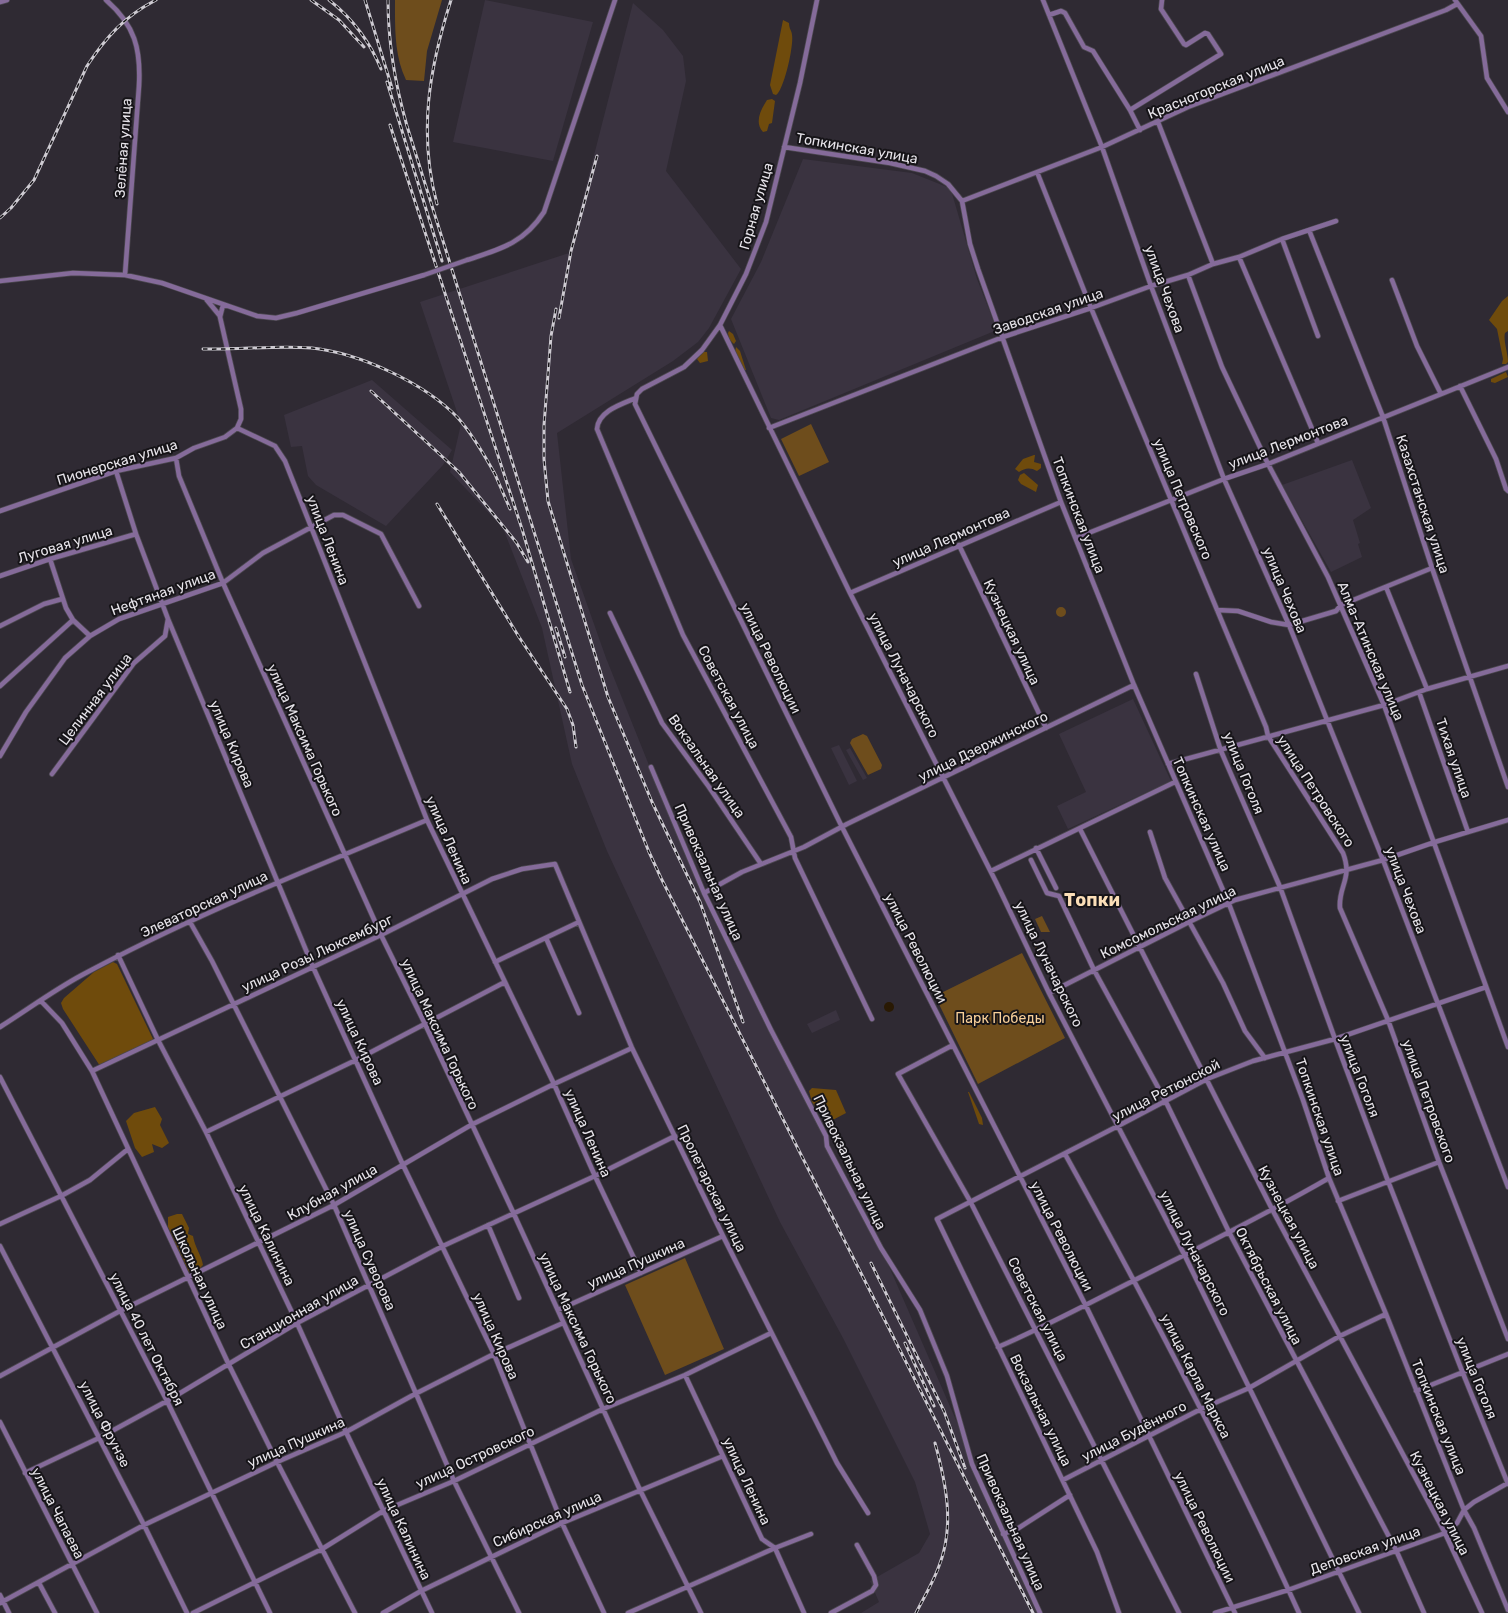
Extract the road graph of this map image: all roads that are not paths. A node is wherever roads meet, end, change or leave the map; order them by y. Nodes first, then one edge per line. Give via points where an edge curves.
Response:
1 (7, 0) edge
2 (106, 0) edge
3 (615, 0) edge
4 (1043, 0) edge
5 (1162, 0) edge
6 (816, 1) edge
7 (0, 2) edge
8 (1456, 2) edge
9 (1049, 15) junction
10 (1130, 110) junction
11 (1508, 112) edge
12 (1158, 122) junction
13 (1140, 130) junction
14 (784, 147) junction
15 (1102, 147) junction
16 (1037, 172) junction
17 (962, 201) junction
18 (1336, 221) dead end
19 (1309, 230) junction
20 (1282, 239) junction
21 (1239, 257) junction
22 (1213, 264) junction
23 (125, 275) junction
24 (1188, 275) junction
25 (1392, 280) dead end
26 (0, 281) edge
27 (1151, 286) junction
28 (204, 298) junction
29 (223, 305) junction
30 (1091, 308) junction
31 (220, 316) junction
32 (720, 325) junction
33 (1318, 336) dead end
34 (1003, 337) junction
35 (1508, 367) edge
36 (1460, 386) junction
37 (1441, 394) junction
38 (636, 398) junction
39 (1383, 417) junction
40 (237, 428) junction
41 (769, 428) junction
42 (1318, 443) junction
43 (176, 458) junction
44 (1268, 464) junction
45 (116, 471) junction
46 (1224, 479) junction
47 (1508, 491) edge
48 (1172, 500) junction
49 (1061, 502) junction
50 (0, 511) edge
51 (310, 526) junction
52 (136, 534) junction
53 (1076, 538) junction
54 (959, 545) junction
55 (50, 559) junction
56 (1432, 568) junction
57 (0, 576) edge
58 (223, 583) junction
59 (1386, 587) junction
60 (850, 593) junction
61 (62, 599) junction
62 (162, 604) junction
63 (1341, 605) junction
64 (419, 606) dead end
65 (1217, 610) junction
66 (610, 613) dead end
67 (73, 620) junction
68 (168, 620) junction
69 (1288, 625) junction
70 (0, 626) edge
71 (90, 636) junction
72 (1508, 666) edge
73 (1196, 674) dead end
74 (1470, 676) junction
75 (0, 686) edge
76 (1134, 686) junction
77 (1427, 689) junction
78 (1419, 692) junction
79 (1384, 705) junction
80 (1326, 722) junction
81 (1046, 728) junction
82 (1268, 736) junction
83 (1221, 751) junction
84 (0, 756) edge
85 (1168, 764) junction
86 (651, 767) dead end
87 (52, 774) dead end
88 (943, 778) junction
89 (1175, 782) junction
90 (1508, 787) edge
91 (427, 820) junction
92 (1508, 820) edge
93 (842, 827) junction
94 (1080, 829) junction
95 (1150, 832) dead end
96 (1468, 832) junction
97 (1435, 842) junction
98 (1036, 848) junction
99 (794, 851) junction
100 (344, 855) junction
101 (1031, 860) dead end
102 (1384, 860) junction
103 (555, 864) joint
104 (761, 864) junction
105 (1348, 869) junction
106 (990, 871) junction
107 (278, 882) junction
108 (1280, 887) junction
109 (1056, 888) dead end
110 (704, 893) junction
111 (462, 895) junction
112 (1229, 904) junction
113 (190, 922) junction
114 (579, 922) junction
115 (1189, 922) junction
116 (380, 935) junction
117 (546, 938) junction
118 (1141, 947) junction
119 (118, 955) junction
120 (495, 962) junction
121 (313, 967) junction
122 (1094, 970) junction
123 (505, 982) junction
124 (1486, 987) junction
125 (1049, 993) junction
126 (41, 1001) junction
127 (1438, 1004) junction
128 (233, 1005) junction
129 (579, 1013) dead end
130 (872, 1019) dead end
131 (1388, 1020) junction
132 (425, 1024) junction
133 (0, 1027) edge
134 (1334, 1039) junction
135 (158, 1040) junction
136 (952, 1045) junction
137 (1508, 1047) edge
138 (632, 1048) junction
139 (1285, 1052) junction
140 (1265, 1058) junction
141 (356, 1060) junction
142 (92, 1071) junction
143 (0, 1077) edge
144 (1207, 1079) junction
145 (554, 1084) junction
146 (279, 1096) junction
147 (1165, 1100) junction
148 (471, 1125) junction
149 (1118, 1126) junction
150 (206, 1132) junction
151 (675, 1136) junction
152 (128, 1149) junction
153 (1065, 1154) junction
154 (1439, 1162) junction
155 (403, 1165) junction
156 (595, 1176) junction
157 (1019, 1177) junction
158 (1328, 1178) junction
159 (1388, 1181) junction
160 (1508, 1187) edge
161 (61, 1196) junction
162 (970, 1201) junction
163 (1338, 1201) junction
164 (334, 1205) junction
165 (1273, 1211) junction
166 (513, 1212) junction
167 (937, 1218) joint
168 (0, 1224) edge
169 (488, 1225) junction
170 (1229, 1232) junction
171 (723, 1236) junction
172 (259, 1243) junction
173 (0, 1246) edge
174 (443, 1246) junction
175 (1185, 1256) junction
176 (641, 1273) junction
177 (188, 1279) junction
178 (1135, 1280) junction
179 (370, 1284) junction
180 (519, 1298) dead end
181 (1086, 1306) junction
182 (558, 1310) junction
183 (120, 1311) junction
184 (1386, 1314) junction
185 (297, 1323) junction
186 (563, 1323) junction
187 (1036, 1331) junction
188 (771, 1333) junction
189 (1340, 1336) junction
190 (1508, 1339) edge
191 (53, 1346) junction
192 (998, 1347) junction
193 (494, 1354) junction
194 (1508, 1354) edge
195 (1296, 1361) junction
196 (229, 1365) junction
197 (1462, 1371) junction
198 (685, 1375) junction
199 (0, 1376) edge
200 (1249, 1388) junction
201 (1416, 1391) junction
202 (415, 1394) junction
203 (167, 1401) junction
204 (603, 1409) junction
205 (1201, 1409) junction
206 (0, 1422) edge
207 (346, 1432) junction
208 (1148, 1436) junction
209 (99, 1438) junction
210 (530, 1444) junction
211 (723, 1456) junction
212 (1103, 1460) junction
213 (277, 1462) junction
214 (25, 1473) junction
215 (1063, 1480) junction
216 (454, 1481) junction
217 (1508, 1484) edge
218 (640, 1490) junction
219 (210, 1493) junction
220 (1070, 1495) junction
221 (1464, 1510) junction
222 (383, 1511) junction
223 (868, 1513) dead end
224 (562, 1523) junction
225 (144, 1525) junction
226 (1445, 1533) junction
227 (811, 1534) dead end
228 (1003, 1534) junction
229 (857, 1545) dead end
230 (775, 1548) junction
231 (322, 1549) junction
232 (1396, 1550) junction
233 (490, 1557) junction
234 (71, 1564) junction
235 (1340, 1572) junction
236 (254, 1581) junction
237 (39, 1583) junction
238 (688, 1587) junction
239 (1288, 1590) junction
240 (421, 1591) junction
241 (0, 1595) edge
242 (2, 1602) edge
243 (1232, 1608) junction
244 (1508, 1610) edge
245 (9, 1613) edge
246 (55, 1613) edge
247 (96, 1613) edge
248 (186, 1613) edge
249 (193, 1613) edge
250 (270, 1613) edge
251 (355, 1613) edge
252 (384, 1613) edge
253 (432, 1613) edge
254 (519, 1613) edge
255 (604, 1613) edge
256 (628, 1613) edge
257 (702, 1613) edge
258 (804, 1613) edge
259 (831, 1613) edge
260 (1040, 1613) edge
261 (1119, 1613) edge
262 (1179, 1613) edge
263 (1215, 1613) edge
264 (1235, 1613) edge
265 (1299, 1613) edge
266 (1359, 1613) edge
267 (1424, 1613) edge
268 (1482, 1613) edge

1 - 7 street
2 - 23 street, Зелёная улица via 128,25 138,46 140,68
3 - 29 street, bridge via 544,212 519,240 499,250 424,275 281,317 257,316
4 - 9 street, улица Чехова
5 - 10 street via 1162,9 1184,44 1206,33 1221,54
6 - 14 street, Горная улица
8 - 11 street via 1481,36 1487,78
8 - 12 street, Красногорская улица via 1439,12 1188,107
9 - 10 street via 1061,11 1065,13 1084,47 1093,51
9 - 15 street, улица Чехова
10 - 13 street
12 - 13 street, Красногорская улица
12 - 22 street
13 - 15 street, Красногорская улица
14 - 17 street, Топкинская улица via 890,163 925,171 948,184
14 - 32 street, Горная улица via 757,248
15 - 16 street, Красногорская улица
15 - 27 street, улица Чехова
16 - 17 street, Красногорская улица
16 - 30 street, улица Петровского
17 - 34 street, Топкинская улица via 970,244
18 - 19 street, Заводская улица
19 - 20 street, Заводская улица
19 - 39 street, Казахстанская улица
20 - 21 street, Заводская улица
20 - 33 street
21 - 22 street, Заводская улица
21 - 42 street
22 - 24 street, Заводская улица
23 - 26 street via 73,273
23 - 28 street via 162,283
24 - 27 street, Заводская улица
24 - 44 street, Алма-Атинская улица via 1222,367
25 - 37 street via 1417,346
27 - 30 street, Заводская улица
27 - 46 street, улица Чехова
28 - 29 street
28 - 31 street
29 - 31 street
30 - 34 street, Заводская улица
30 - 48 street, улица Петровского
31 - 40 street via 241,409 241,419
32 - 38 street, Горная улица via 702,350 689,362 642,389
32 - 41 street, улица Луначарского
34 - 41 street, Заводская улица
34 - 49 street, Топкинская улица
35 - 36 street, улица Лермонтова
36 - 37 street, улица Лермонтова
36 - 47 street via 1496,458
37 - 39 street, улица Лермонтова
38 - 93 street, улица Революции via 636,409
38 - 99 street, Советская улица via 624,402 602,416 597,429 684,635 791,838
39 - 42 street, улица Лермонтова
39 - 56 street, Казахстанская улица
40 - 43 street, Пионерская улица via 231,434 187,451
40 - 51 street, улица Ленина via 271,443 279,450
41 - 60 street, улица Луначарского
42 - 44 street, улица Лермонтова
43 - 45 street, Пионерская улица
43 - 58 street, улица Максима Горького via 179,476
44 - 46 street, улица Лермонтова
44 - 63 street, Алма-Атинская улица
45 - 50 street, Пионерская улица
45 - 52 street, улица Кирова
46 - 48 street, улица Лермонтова
46 - 69 street, улица Чехова
48 - 53 street, улица Лермонтова
48 - 65 street, улица Петровского
49 - 53 street, Топкинская улица
49 - 54 street, улица Лермонтова
51 - 58 street, Нефтяная улица via 264,553
51 - 64 street, Нефтяная улица via 339,514 381,534
51 - 91 street, улица Ленина
52 - 55 street, Луговая улица
52 - 62 street, улица Кирова
53 - 76 street, Топкинская улица
54 - 60 street, улица Лермонтова
54 - 81 street, Кузнецкая улица
55 - 57 street, Луговая улица
55 - 61 street
56 - 59 street
56 - 74 street, Казахстанская улица
58 - 62 street, Нефтяная улица
58 - 100 street, улица Максима Горького
59 - 63 street
59 - 77 street
60 - 88 street, улица Луначарского
61 - 67 street
61 - 70 street via 44,604
62 - 68 street, улица Кирова
62 - 71 street, Нефтяная улица via 119,618
63 - 69 street via 1336,611
63 - 79 street, Алма-Атинская улица
65 - 69 street via 1238,611
65 - 82 street, улица Петровского
66 - 104 street, Вокзальная улица via 662,723
67 - 71 street
67 - 75 street
68 - 87 street, Целинная улица via 165,636 134,663
68 - 107 street, улица Кирова
69 - 80 street, улица Чехова
71 - 84 street, Нефтяная улица via 65,658 26,712
72 - 74 street
73 - 83 street, улица Гоголя
74 - 77 street
74 - 90 street, Казахстанская улица
76 - 81 street, улица Дзержинского
76 - 85 street, Топкинская улица
77 - 78 street
78 - 79 street
78 - 96 street, Тихая улица
79 - 80 street
79 - 97 street, Алма-Атинская улица
80 - 82 street
80 - 102 street, улица Чехова
81 - 88 street, улица Дзержинского
82 - 83 street
82 - 105 street, улица Петровского via 1337,841 1344,853
83 - 85 street
83 - 108 street, улица Гоголя
85 - 89 street, Топкинская улица
86 - 110 street, Привокзальная улица
88 - 93 street, улица Дзержинского
88 - 106 street, улица Луначарского
89 - 94 street
89 - 112 street, Топкинская улица
91 - 100 street, Элеваторская улица
91 - 111 street, улица Ленина
92 - 96 street, Комсомольская улица
93 - 99 street, улица Дзержинского
93 - 136 street, улица Революции
94 - 98 street
94 - 118 street, Кузнецкая улица
95 - 115 street via 1165,878
96 - 97 street, Комсомольская улица
97 - 102 street, Комсомольская улица
97 - 124 street, Алма-Атинская улица
98 - 106 street
98 - 109 street
99 - 104 street, улица Дзержинского
99 - 130 street, Советская улица via 795,858
100 - 107 street, Элеваторская улица
100 - 116 street, улица Максима Горького
101 - 122 street, Октябрьская улица via 1047,893 1059,896
102 - 105 street, Комсомольская улица
102 - 127 street, улица Чехова
103 - 111 street, улица Розы Люксембург via 522,869 492,879
103 - 114 street, Пролетарская улица
104 - 110 street, улица Дзержинского
105 - 108 street, Комсомольская улица
105 - 131 street, улица Петровского via 1340,908
106 - 125 street, улица Луначарского
107 - 113 street, Элеваторская улица
107 - 121 street, улица Кирова
108 - 112 street, Комсомольская улица
108 - 134 street, улица Гоголя
110 - 228 street, Привокзальная улица via 770,1030 826,1136 827,1146 881,1248 920,1310 947,1376 972,1464
111 - 116 street, улица Розы Люксембург
111 - 120 street, улица Ленина
112 - 115 street, Комсомольская улица
112 - 139 street, Топкинская улица
113 - 119 street, Элеваторская улица
113 - 128 street, улица Суворова
114 - 117 street
114 - 138 street, Пролетарская улица
115 - 118 street, Комсомольская улица
115 - 140 street via 1223,983 1245,1031
116 - 121 street, улица Розы Люксембург
116 - 132 street, улица Максима Горького
117 - 120 street
117 - 129 street
118 - 122 street, Комсомольская улица
118 - 144 street, Кузнецкая улица
119 - 126 street, Элеваторская улица
119 - 135 street, улица Калинина
120 - 123 street, улица Ленина
121 - 128 street, улица Розы Люксембург
121 - 141 street, улица Кирова
122 - 125 street, Комсомольская улица
122 - 147 street, Октябрьская улица
123 - 132 street
123 - 145 street, улица Ленина
124 - 127 street, улица Ретюнской
124 - 137 street, Алма-Атинская улица
125 - 149 street, улица Луначарского
126 - 133 street, Элеваторская улица
126 - 142 street, Школьная улица via 62,1022
127 - 131 street, улица Ретюнской
127 - 160 street, улица Чехова
128 - 135 street, улица Розы Люксембург
128 - 146 street, улица Суворова
131 - 134 street, улица Ретюнской
131 - 154 street, улица Петровского
132 - 141 street
132 - 148 street, улица Максима Горького
134 - 139 street, улица Ретюнской
134 - 159 street, улица Гоголя
135 - 142 street, улица Розы Люксембург
135 - 150 street, улица Калинина
136 - 157 street, улица Революции
136 - 162 street, Советская улица via 898,1074
138 - 145 street, Клубная улица
138 - 151 street, Пролетарская улица
139 - 140 street, улица Ретюнской
139 - 158 street, Топкинская улица
140 - 144 street, улица Ретюнской
141 - 146 street
141 - 155 street, улица Кирова
142 - 152 street, Школьная улица
143 - 161 street, улица 40 лет Октября
144 - 147 street, улица Ретюнской
144 - 165 street, Кузнецкая улица
145 - 148 street, Клубная улица
145 - 156 street, улица Ленина
146 - 150 street
146 - 164 street, улица Суворова
147 - 149 street, улица Ретюнской
147 - 170 street, Октябрьская улица
148 - 155 street, Клубная улица
148 - 166 street, улица Максима Горького
149 - 153 street, улица Ретюнской
149 - 175 street, улица Луначарского
150 - 172 street, улица Калинина
151 - 156 street, Станционная улица
151 - 171 street, Пролетарская улица
152 - 161 street via 90,1180
152 - 177 street, Школьная улица
153 - 157 street, улица Ретюнской
153 - 178 street, улица Карла Маркса
154 - 159 street
154 - 190 street, улица Петровского
155 - 164 street, Клубная улица
155 - 174 street, улица Кирова
156 - 166 street, Станционная улица
156 - 176 street, улица Ленина
157 - 162 street, улица Ретюнской
157 - 181 street, улица Революции
158 - 163 street, Топкинская улица
158 - 165 street
159 - 163 street
159 - 197 street, улица Гоголя
161 - 168 street
161 - 183 street, улица 40 лет Октября
162 - 167 street, улица Ретюнской
162 - 187 street, Советская улица
163 - 184 street, Топкинская улица
164 - 172 street, Клубная улица
164 - 179 street, улица Суворова
165 - 170 street
165 - 189 street, Кузнецкая улица
166 - 169 street, Станционная улица
166 - 182 street, улица Максима Горького
167 - 192 street, Вокзальная улица
169 - 174 street, Станционная улица
169 - 180 street
170 - 175 street
170 - 195 street, Октябрьская улица
171 - 176 street, улица Пушкина
171 - 188 street, Пролетарская улица
172 - 177 street, Клубная улица
172 - 185 street, улица Калинина
173 - 191 street, улица Фрунзе
174 - 179 street, Станционная улица
174 - 193 street, улица Кирова
175 - 178 street
175 - 200 street, улица Луначарского
176 - 182 street, улица Пушкина
177 - 183 street, Клубная улица
177 - 196 street, Школьная улица
178 - 181 street
178 - 205 street, улица Карла Маркса
179 - 185 street, Станционная улица
179 - 202 street, улица Суворова
181 - 187 street
181 - 208 street, улица Революции
182 - 186 street, улица Максима Горького
183 - 191 street, Клубная улица
183 - 203 street, улица 40 лет Октября
184 - 189 street, улица Будённого
184 - 201 street, Топкинская улица
185 - 196 street, Станционная улица
185 - 207 street, улица Калинина
186 - 193 street, улица Пушкина
186 - 204 street, улица Максима Горького
187 - 192 street
187 - 212 street, Советская улица
188 - 198 street, улица Островского
188 - 223 street, Пролетарская улица via 837,1463
189 - 195 street, улица Будённого
189 - 226 street, Кузнецкая улица
191 - 199 street, Клубная улица
191 - 209 street, улица Фрунзе
192 - 215 street, Вокзальная улица
193 - 202 street, улица Пушкина
193 - 210 street, улица Кирова
194 - 197 street
195 - 200 street, улица Будённого
195 - 232 street, Октябрьская улица
196 - 203 street, Станционная улица
196 - 213 street, Школьная улица
197 - 201 street
197 - 217 street, улица Гоголя
198 - 204 street, улица Островского
198 - 211 street, улица Ленина
200 - 205 street, улица Будённого
200 - 235 street, улица Луначарского
201 - 221 street, Топкинская улица
202 - 207 street, улица Пушкина
202 - 216 street, улица Суворова
203 - 209 street, Станционная улица
203 - 219 street, улица 40 лет Октября
204 - 210 street, улица Островского
204 - 218 street, улица Максима Горького
205 - 208 street, улица Будённого
205 - 239 street, улица Карла Маркса
206 - 214 street, улица Чапаева
207 - 213 street, улица Пушкина
207 - 222 street, улица Калинина
208 - 212 street, улица Будённого
208 - 243 street, улица Революции
209 - 214 street, Станционная улица
209 - 225 street, улица Фрунзе
210 - 216 street, улица Островского
210 - 224 street, улица Кирова
211 - 218 street, Сибирская улица
211 - 230 street, улица Ленина via 762,1539
212 - 215 street, улица Будённого
212 - 262 street, Советская улица
213 - 219 street, улица Пушкина
213 - 231 street, Школьная улица
214 - 234 street, улица Чапаева
215 - 220 street, Вокзальная улица
216 - 222 street, улица Островского
216 - 233 street, улица Суворова
217 - 221 street, Деповская улица
218 - 224 street, Сибирская улица
218 - 238 street, улица Максима Горького
219 - 225 street, улица Пушкина
219 - 236 street, улица 40 лет Октября
220 - 228 street via 1017,1529
220 - 261 street, Вокзальная улица via 1097,1552
221 - 226 street, Деповская улица via 1457,1523
221 - 244 street, Топкинская улица
222 - 231 street, улица Островского
222 - 240 street, улица Калинина
224 - 233 street, Сибирская улица
224 - 255 street, улица Кирова
225 - 234 street, улица Пушкина
225 - 248 street, улица Фрунзе
226 - 232 street, Деповская улица
226 - 268 street, Кузнецкая улица
227 - 230 street
228 - 260 street, Привокзальная улица
229 - 259 street via 874,1576 876,1585 868,1593
230 - 238 street
230 - 258 street, улица Ленина
231 - 236 street, улица Островского
231 - 251 street, Школьная улица
232 - 235 street, Деповская улица
232 - 267 street, Октябрьская улица
233 - 240 street, Сибирская улица
233 - 254 street, улица Суворова
234 - 237 street, улица Пушкина
234 - 247 street, улица Чапаева
235 - 239 street, Деповская улица
235 - 266 street, улица Луначарского
236 - 249 street, улица Островского
236 - 250 street, улица 40 лет Октября
237 - 242 street, улица Пушкина
237 - 246 street
238 - 256 street
238 - 257 street, улица Максима Горького
239 - 243 street, Деповская улица
239 - 265 street, улица Карла Маркса
240 - 252 street, Сибирская улица
240 - 253 street, улица Калинина
241 - 242 street
242 - 245 street
243 - 263 street, Деповская улица
243 - 264 street, улица Революции

